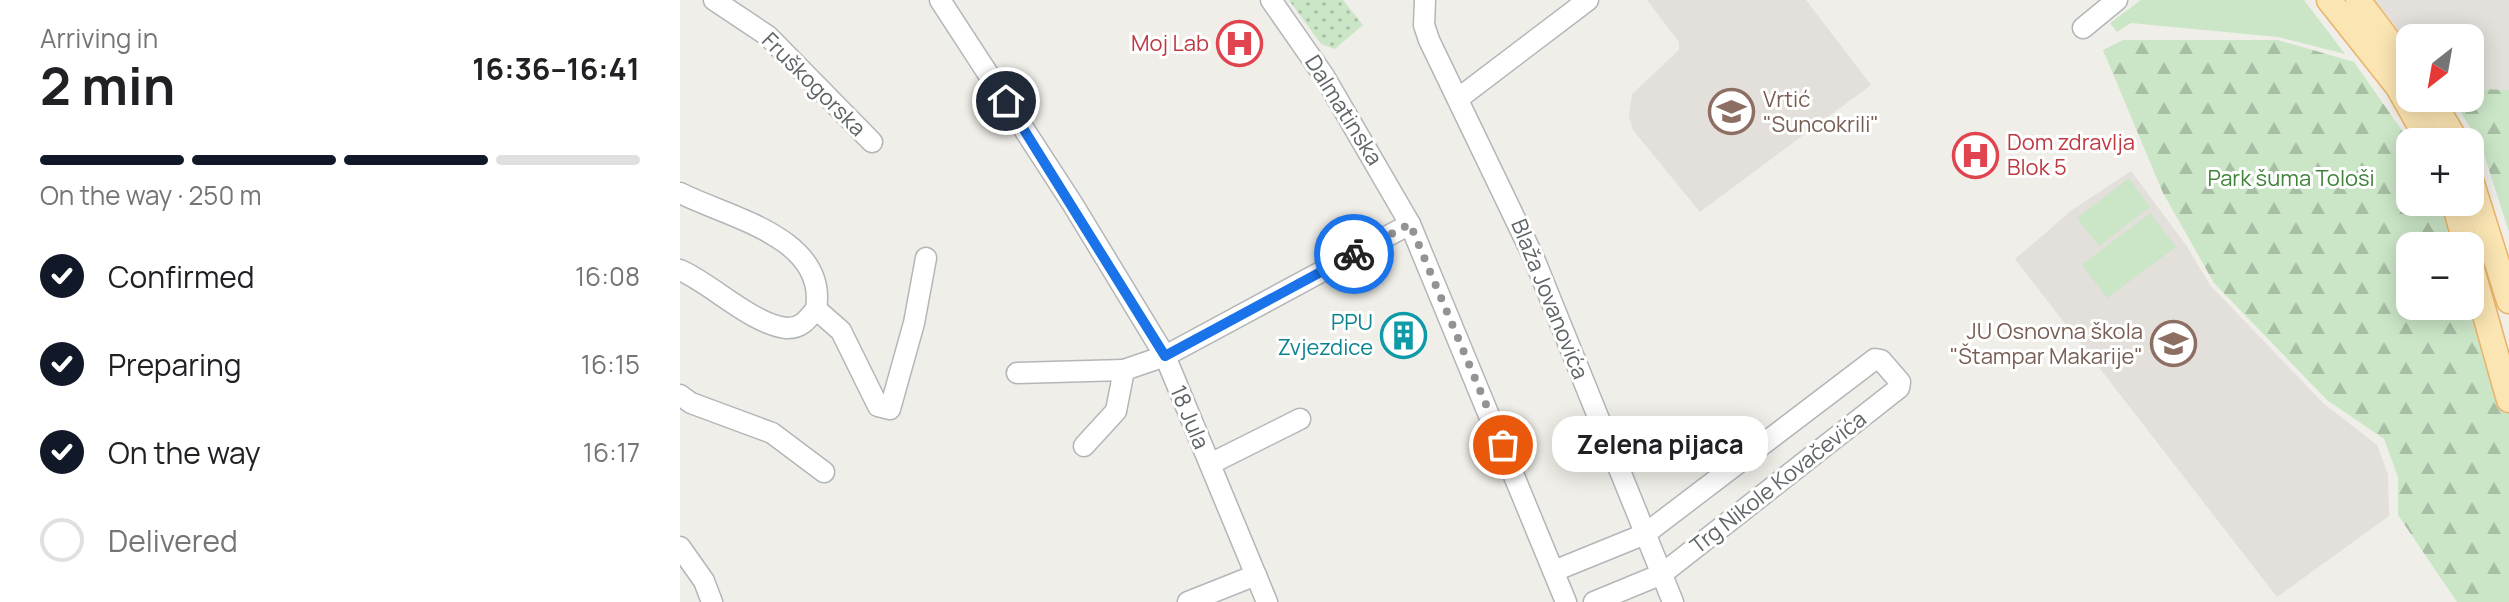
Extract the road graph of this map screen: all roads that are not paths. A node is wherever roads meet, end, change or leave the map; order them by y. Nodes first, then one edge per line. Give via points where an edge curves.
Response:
1 (714, 0) edge
2 (940, 0) edge
3 (1271, 0) edge
4 (1425, 0) edge
5 (1588, 0) edge
6 (2117, 0) edge
7 (2329, 0) edge
8 (2358, 0) edge
9 (2083, 28) dead end
10 (2396, 50) edge
11 (1459, 98) junction
12 (2421, 128) edge
13 (872, 142) dead end
14 (680, 193) edge
15 (2482, 216) edge
16 (1410, 224) junction
17 (926, 258) dead end
18 (680, 270) edge
19 (2509, 301) edge
20 (816, 309) junction
21 (2484, 312) edge
22 (1165, 356) junction
23 (1124, 370) junction
24 (1017, 373) dead end
25 (680, 395) edge
26 (2509, 400) edge
27 (1300, 419) dead end
28 (1084, 446) dead end
29 (1210, 464) junction
30 (824, 472) dead end
31 (1645, 534) junction
32 (683, 558) edge
33 (1554, 571) junction
34 (1662, 574) junction
35 (1256, 575) junction
36 (712, 602) edge
37 (1188, 602) edge
38 (1267, 602) edge
39 (1566, 602) edge
40 (1594, 602) edge
41 (1673, 602) edge

1 - 13 street, Fruškogorska via 768,36
2 - 22 street, 18 Jula
3 - 16 street, Dalmatinska via 1324,76
4 - 11 street, Blaža Jovanovića via 1429,40
5 - 11 street
6 - 9 street
7 - 12 main road via 2398,87
8 - 10 main road
11 - 31 street, Blaža Jovanovića via 1533,256
14 - 20 street via 779,238 808,269 816,286
15 - 19 main road
16 - 22 street
16 - 33 street, Dalmatinska
17 - 20 street via 890,409 878,406 841,331
18 - 20 street via 786,328 804,323
21 - 26 main road
22 - 23 street
22 - 29 street, 18 Jula
23 - 24 street
23 - 28 street via 1116,411
25 - 30 street via 772,433
27 - 29 street
29 - 35 street, 18 Jula
31 - 33 street
31 - 34 street, Blaža Jovanovića
31 - 34 street, Trg Nikole Kovačevića via 1875,359 1900,382 1899,388
32 - 36 street via 704,581
33 - 39 street, Dalmatinska
34 - 40 street
34 - 41 street, Blaža Jovanovića
35 - 37 street
35 - 38 street, 18 Jula

